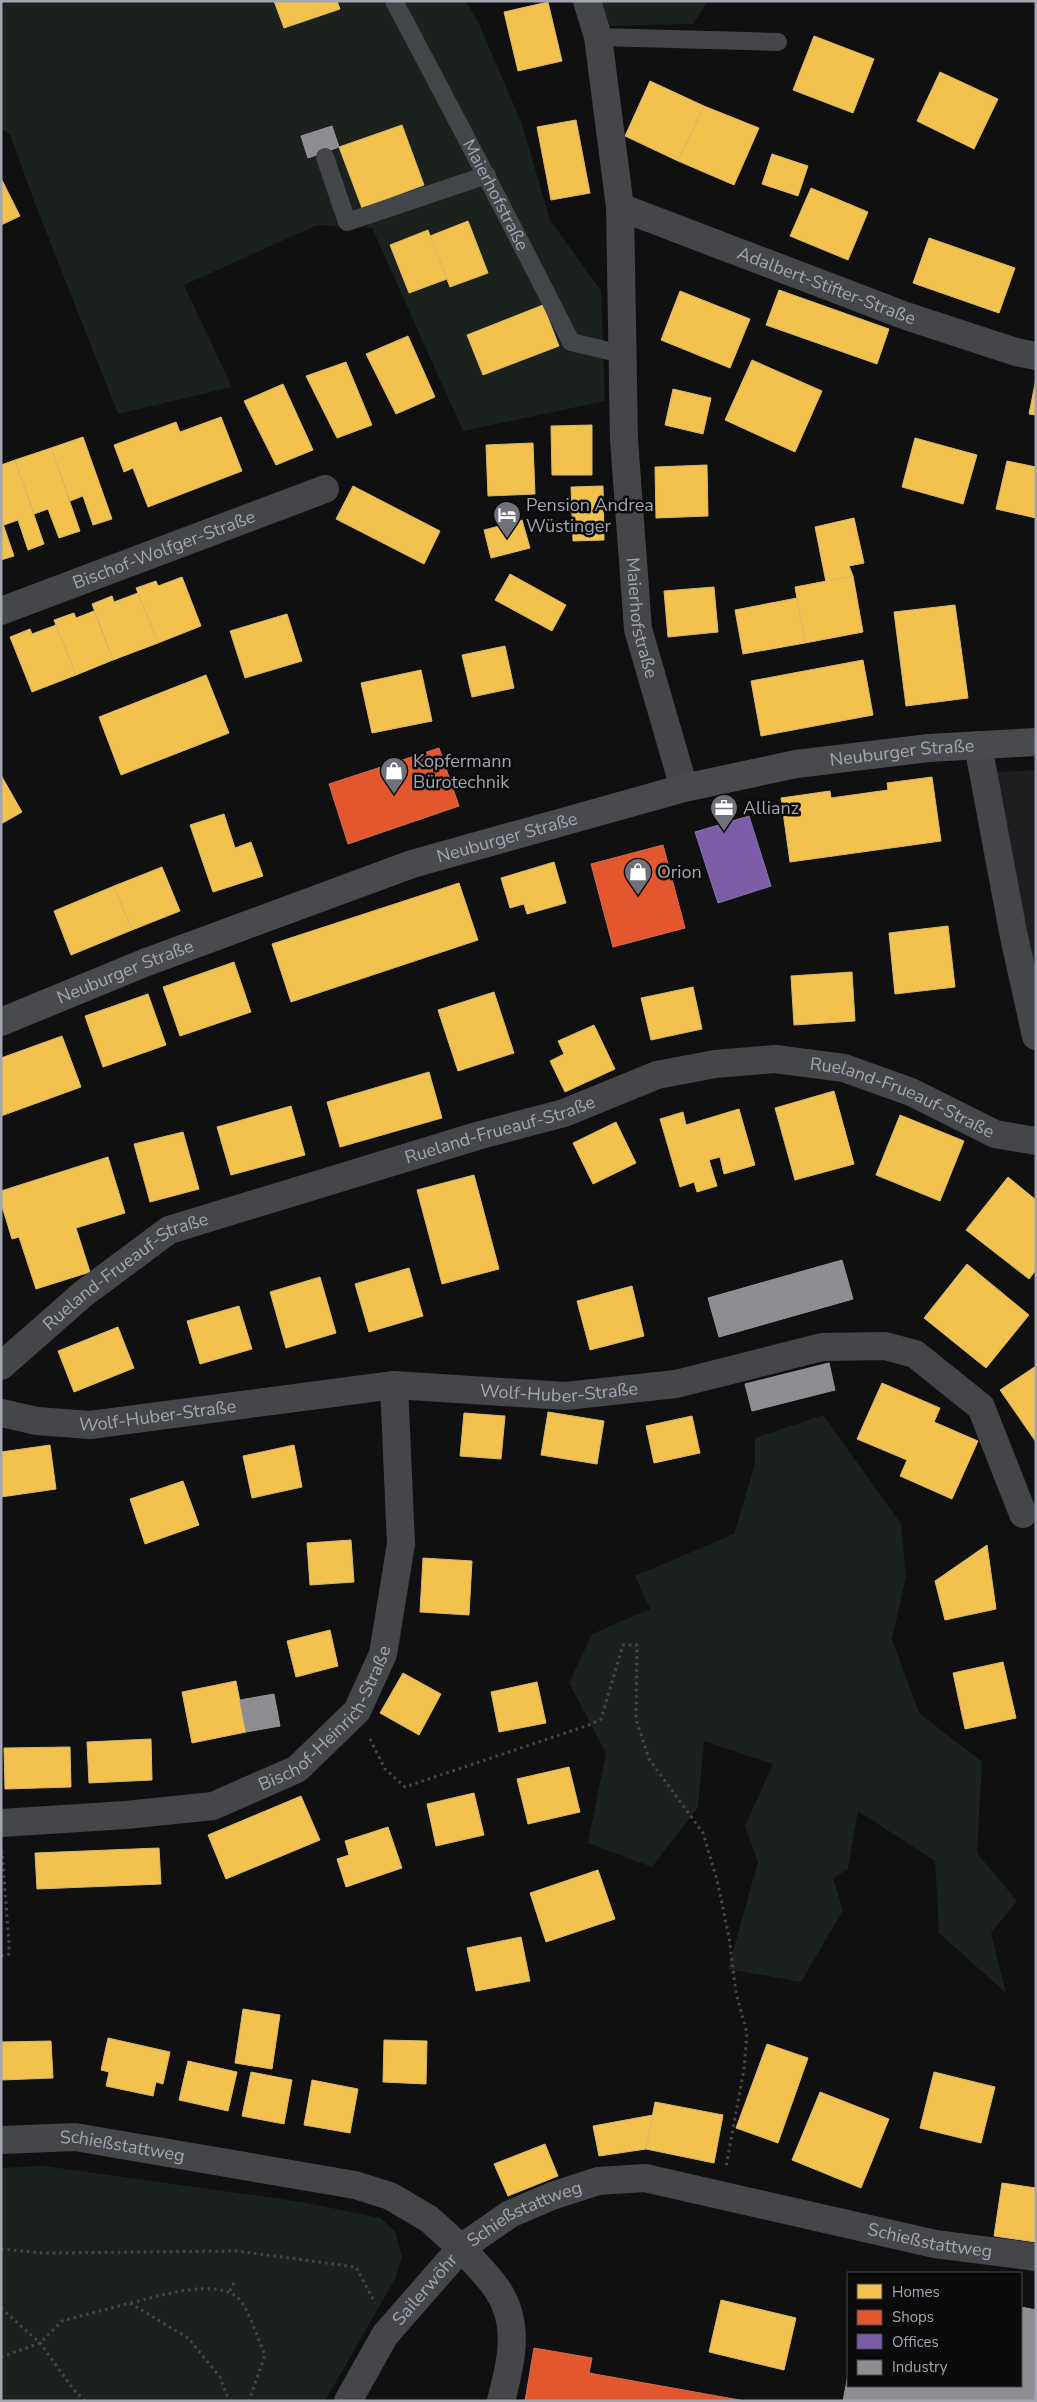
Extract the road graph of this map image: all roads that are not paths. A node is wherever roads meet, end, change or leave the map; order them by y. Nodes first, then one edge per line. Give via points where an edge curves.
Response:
1 (394, 1) edge
2 (588, 1) edge
3 (598, 37) junction
4 (778, 42) dead end
5 (325, 157) dead end
6 (486, 175) junction
7 (620, 207) junction
8 (622, 354) junction
9 (1036, 356) edge
10 (325, 489) dead end
11 (1, 610) edge
12 (1036, 742) edge
13 (978, 745) junction
14 (684, 788) junction
15 (1, 1022) edge
16 (1036, 1036) edge
17 (1036, 1142) edge
18 (1, 1366) edge
19 (394, 1385) junction
20 (1, 1412) edge
21 (1023, 1514) dead end
22 (1, 1824) edge
23 (1, 2140) edge
24 (461, 2248) junction
25 (1036, 2257) edge
26 (348, 2401) edge
27 (501, 2401) edge

1 - 6 lane, Maierhofstraße
2 - 3 street, Maierhofstraße
3 - 4 lane
3 - 7 street, Maierhofstraße
5 - 6 lane via 347,222
6 - 8 lane, Maierhofstraße via 571,342
7 - 8 street, Maierhofstraße
7 - 9 street, Adalbert-Stifter-Straße via 906,316
8 - 14 street, Maierhofstraße via 624,440 638,629
10 - 11 street, Bischof-Wolfger-Straße
12 - 13 street, Neuburger Straße
13 - 14 street, Neuburger Straße via 796,764
13 - 16 street
14 - 15 street, Neuburger Straße via 412,864 144,962
17 - 18 street, Rueland-Frueauf-Straße via 995,1134 910,1092 844,1068 775,1059 715,1064 657,1075 564,1113 477,1136 169,1230 83,1294
19 - 20 street, Wolf-Huber-Straße via 90,1425 36,1421
19 - 21 street, Wolf-Huber-Straße via 566,1396 676,1384 822,1347 885,1346 915,1354 981,1407
19 - 22 street, Bischof-Heinrich-Straße via 401,1544 382,1654 357,1711 297,1769 213,1806
23 - 24 street, Schießstattweg via 75,2137 355,2186 390,2196 428,2219
24 - 25 street, Schießstattweg via 510,2214 552,2196 598,2181 645,2178 935,2244
24 - 26 street, Sailerwöhr via 385,2335
24 - 27 street, Sailerwöhr via 498,2289 513,2326 511,2362

